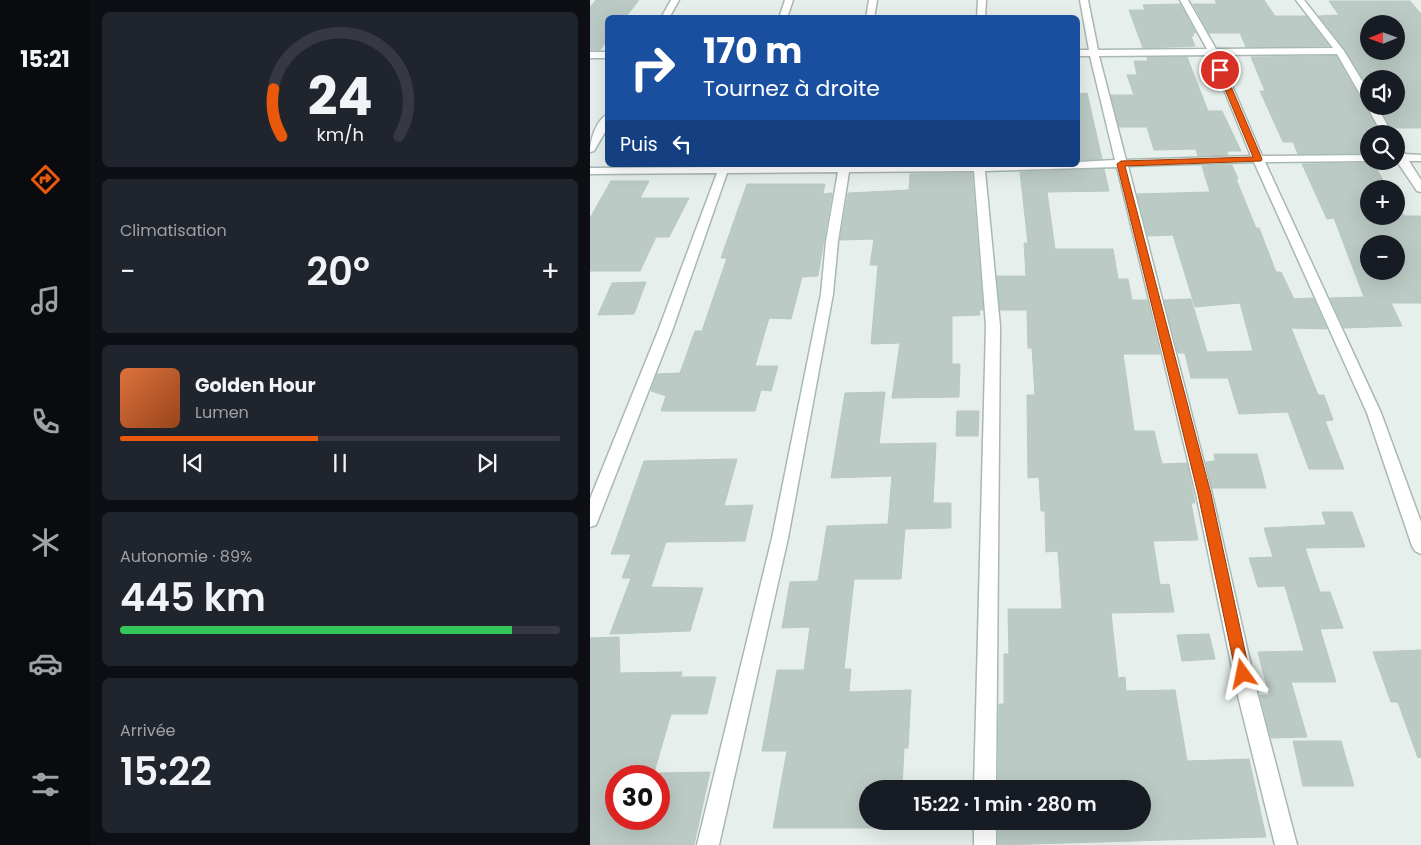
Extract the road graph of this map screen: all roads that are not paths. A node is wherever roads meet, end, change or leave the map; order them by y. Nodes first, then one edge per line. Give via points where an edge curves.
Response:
1 (675, 0) edge
2 (789, 0) edge
3 (873, 0) edge
4 (982, 0) edge
5 (1084, 0) edge
6 (1184, 0) edge
7 (1300, 0) edge
8 (667, 15) edge
9 (784, 15) edge
10 (870, 15) edge
11 (981, 15) edge
12 (1340, 51) junction
13 (1094, 52) junction
14 (1213, 52) junction
15 (1080, 53) edge
16 (590, 55) edge
17 (605, 55) edge
18 (1360, 85) edge
19 (605, 122) edge
20 (590, 149) edge
21 (1405, 156) edge
22 (1360, 158) edge
23 (1421, 158) edge
24 (1258, 159) junction
25 (1121, 164) junction
26 (1080, 165) edge
27 (1405, 165) edge
28 (724, 167) edge
29 (845, 167) edge
30 (979, 167) edge
31 (590, 171) edge
32 (1421, 189) edge
33 (590, 520) edge
34 (1421, 546) edge
35 (986, 780) edge
36 (985, 830) edge
37 (708, 845) edge
38 (985, 845) edge
39 (1286, 845) edge

1 - 8 street
2 - 9 street
3 - 10 street
4 - 11 street
5 - 13 street
6 - 14 street
7 - 12 street
12 - 14 street
12 - 18 street
13 - 14 street
13 - 15 street
13 - 25 street
14 - 24 street
16 - 17 street
19 - 20 street
21 - 23 street
22 - 24 street
24 - 25 street
24 - 34 street via 1374,413
25 - 26 street
25 - 39 street via 1204,494 1247,692
27 - 32 street
28 - 31 street
28 - 33 street via 665,331
29 - 37 street via 827,294 780,538
30 - 35 street via 993,326
36 - 38 street

